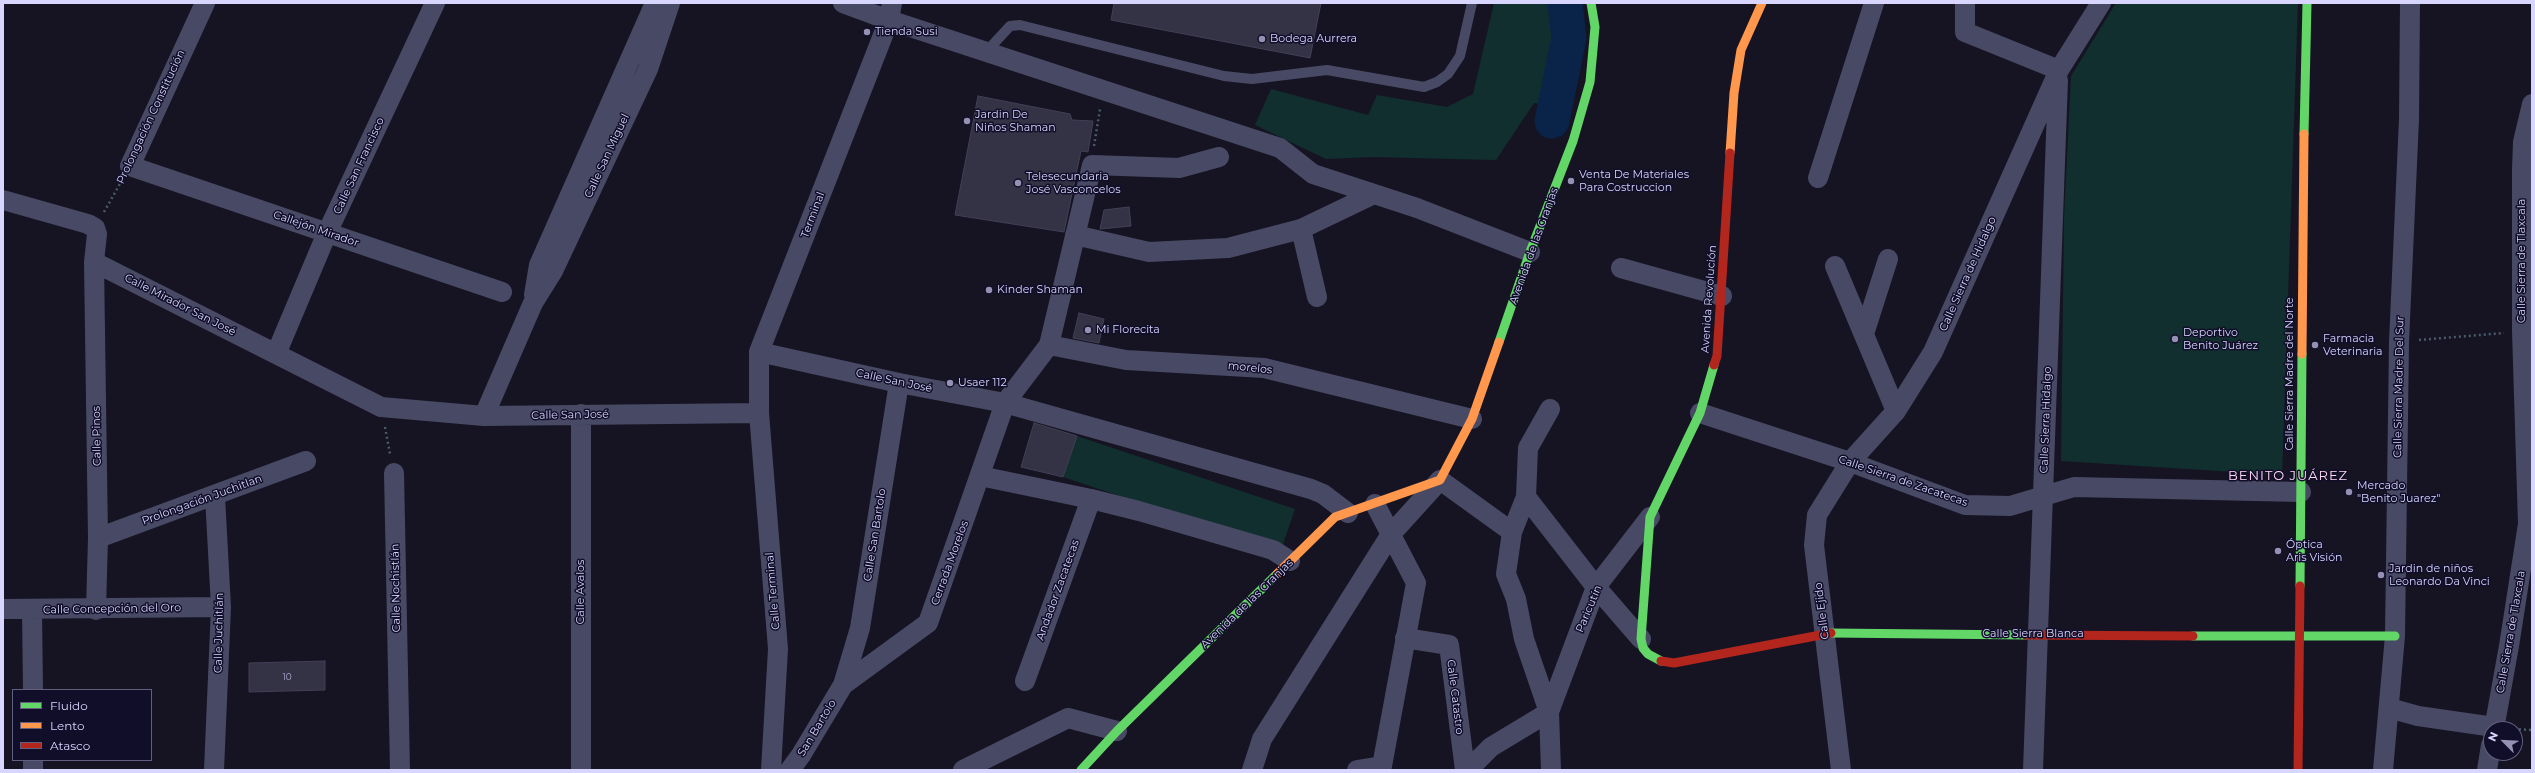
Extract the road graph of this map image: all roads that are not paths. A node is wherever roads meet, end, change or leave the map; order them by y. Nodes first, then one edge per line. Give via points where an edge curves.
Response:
1 (204, 3) edge
2 (435, 3) edge
3 (654, 3) edge
4 (670, 3) edge
5 (843, 3) edge
6 (1472, 3) edge
7 (1591, 3) edge
8 (1762, 3) edge
9 (1874, 3) edge
10 (1965, 3) edge
11 (2101, 3) edge
12 (2307, 3) edge
13 (2410, 3) edge
14 (890, 12) edge
15 (987, 51) junction
16 (2059, 70) junction
17 (2532, 104) edge
18 (1219, 157) dead end
19 (130, 166) joint
20 (1818, 178) dead end
21 (1374, 194) junction
22 (3, 200) edge
23 (1300, 229) junction
24 (327, 233) junction
25 (1075, 235) junction
26 (1530, 252) junction
27 (1888, 259) dead end
28 (94, 262) junction
29 (1835, 266) dead end
30 (1621, 268) dead end
31 (502, 292) dead end
32 (1722, 296) junction
33 (1317, 297) dead end
34 (533, 303) junction
35 (1864, 334) junction
36 (1049, 345) junction
37 (759, 352) junction
38 (276, 354) junction
39 (899, 383) junction
40 (1005, 403) junction
41 (381, 407) joint
42 (1550, 409) dead end
43 (1896, 411) junction
44 (759, 413) junction
45 (1700, 413) junction
46 (581, 414) junction
47 (484, 416) junction
48 (1472, 419) junction
49 (306, 461) dead end
50 (1850, 462) junction
51 (394, 473) road end
52 (980, 476) junction
53 (1440, 480) junction
54 (2301, 492) junction
55 (215, 496) junction
56 (1526, 497) junction
57 (2043, 497) junction
58 (1091, 499) junction
59 (1375, 504) junction
60 (1348, 513) junction
61 (1650, 517) junction
62 (1512, 532) junction
63 (1391, 534) junction
64 (98, 538) junction
65 (1290, 561) junction
66 (1596, 587) junction
67 (221, 607) junction
68 (3, 609) edge
69 (32, 610) junction
70 (96, 610) junction
71 (1824, 633) junction
72 (2038, 634) junction
73 (2395, 636) junction
74 (2299, 637) junction
75 (1405, 638) junction
76 (1641, 639) junction
77 (1025, 681) dead end
78 (843, 685) junction
79 (33, 689) edge
80 (2389, 708) junction
81 (1549, 712) junction
82 (2496, 721) edge
83 (1117, 731) junction
84 (2483, 732) edge
85 (1383, 768) edge
86 (214, 770) edge
87 (400, 770) edge
88 (581, 770) edge
89 (771, 770) edge
90 (790, 770) edge
91 (963, 770) edge
92 (1081, 770) edge
93 (1252, 770) edge
94 (1357, 770) edge
95 (1465, 770) edge
96 (1468, 770) edge
97 (1551, 770) edge
98 (1841, 770) edge
99 (2033, 770) edge
100 (2298, 770) edge
101 (2383, 770) edge

1 - 19 street, Prolongación Constitución
2 - 24 street, Calle San Francisco
3 - 34 street, Calle San Miguel via 539,265
4 - 34 street, Calle San Miguel via 648,69 554,271
5 - 14 street
6 - 15 lane via 1460,56 1448,74 1424,87 1327,70 1252,79 1224,76 1020,25 1010,26
7 - 26 street, Avenida de las Granjas via 1595,27 1590,82 1573,141
8 - 32 street, Avenida Revolución via 1741,50 1734,93
9 - 20 street
10 - 16 street via 1965,32
11 - 16 street, Calle Sierra de Hidalgo
12 - 54 street, Calle Sierra Madre del Norte
13 - 73 street, Calle Sierra Madre Del Sur via 2409,119 2399,342
14 - 15 street
14 - 37 street, Terminal
15 - 21 street via 1280,148 1313,174
16 - 43 street, Calle Sierra de Hidalgo via 1933,352
16 - 57 street, Calle Sierra Hidalgo
17 - 82 street, Calle Sierra de Tlaxcala via 2523,142 2522,162 2522,331 2528,524 2510,646
18 - 25 street via 1179,168 1092,165
19 - 24 street, Callejón Mirador
21 - 23 street
21 - 26 street
22 - 28 street via 95,228
23 - 25 street via 1228,248 1149,252
23 - 33 street
24 - 31 street, Callejón Mirador
24 - 38 street, Calle San Francisco
25 - 36 street via 1072,257
26 - 48 street, Avenida de las Granjas
27 - 35 street
28 - 38 street, Calle Mirador San José
28 - 64 street, Calle Pinos
29 - 35 street
30 - 32 street
32 - 45 street, Avenida Revolución via 1717,356
34 - 47 street, Calle San Miguel
35 - 43 street
36 - 40 street, Cerrada Morelos
36 - 48 street, morelos via 1126,360 1264,368
37 - 39 street, Calle San José
37 - 44 street, Terminal
38 - 41 street, Calle Mirador San José
39 - 40 street, Calle San José
39 - 78 street, Calle San Bartolo via 860,628
40 - 52 street, Cerrada Morelos
40 - 60 street, Calle San José via 1310,489 1322,494
41 - 47 street, Calle San José
42 - 56 street via 1528,448
43 - 50 street, Calle Sierra de Hidalgo
44 - 46 street, Calle San José
44 - 89 street, Calle Terminal via 778,649
45 - 50 street, Calle Sierra de Zacatecas
45 - 61 street, Avenida Revolución
46 - 47 street, Calle San José
46 - 88 street, Calle Avalos
48 - 53 street, Avenida de las Granjas
49 - 55 street, Prolongación Juchitlan
50 - 57 street, Calle Sierra de Zacatecas via 1965,505 2010,506
50 - 71 street, Calle Ejido via 1817,515 1814,545
51 - 87 street, Calle Nochistlán
52 - 58 street
52 - 78 street, Cerrada Morelos via 928,623
53 - 59 street, Avenida de las Granjas
53 - 62 street
53 - 63 street, Avenida de las Granjas
54 - 57 street, Calle Sierra de Zacatecas via 2074,487
54 - 74 street, Calle Sierra Madre del Norte
55 - 64 street, Prolongación Juchitlan
55 - 67 street, Calle Juchitlán
56 - 62 street
56 - 66 street
57 - 72 street, Calle Sierra Hidalgo
58 - 65 street via 1274,550
58 - 77 street, Andador Zacatecas
59 - 60 street, Avenida de las Granjas
59 - 63 street
60 - 65 street, Avenida de las Granjas via 1335,517
61 - 66 street, Paricutín
61 - 76 street, Avenida Revolución
62 - 81 street via 1506,574 1516,599 1524,639
63 - 75 street via 1416,584
63 - 93 street, Avenida de las Granjas via 1262,739
64 - 70 street, Calle Pinos
65 - 83 street, Avenida de las Granjas
66 - 76 street
66 - 81 street, Paricutín
67 - 70 street, Calle Concepción del Oro
67 - 86 street, Calle Juchitlán
68 - 69 street, Calle Concepción del Oro
69 - 70 street, Calle Concepción del Oro
69 - 79 street
71 - 72 street, Calle Sierra Blanca
71 - 76 street, Calle Sierra Blanca via 1674,663 1657,660 1648,654
71 - 98 street, Calle Ejido
72 - 74 street, Calle Sierra Blanca
72 - 99 street, Calle Sierra Hidalgo
73 - 74 street, Calle Sierra Blanca
73 - 80 street, Calle Sierra Madre Del Sur
74 - 100 street, Calle Sierra Madre del Norte
75 - 85 street
75 - 95 street, Calle Catastro via 1449,645
78 - 90 street, San Bartolo
80 - 84 street
80 - 101 street, Calle Sierra Madre Del Sur
81 - 96 street via 1491,747
81 - 97 street
83 - 91 street via 1068,718
83 - 92 street, Avenida de las Granjas
85 - 94 street

